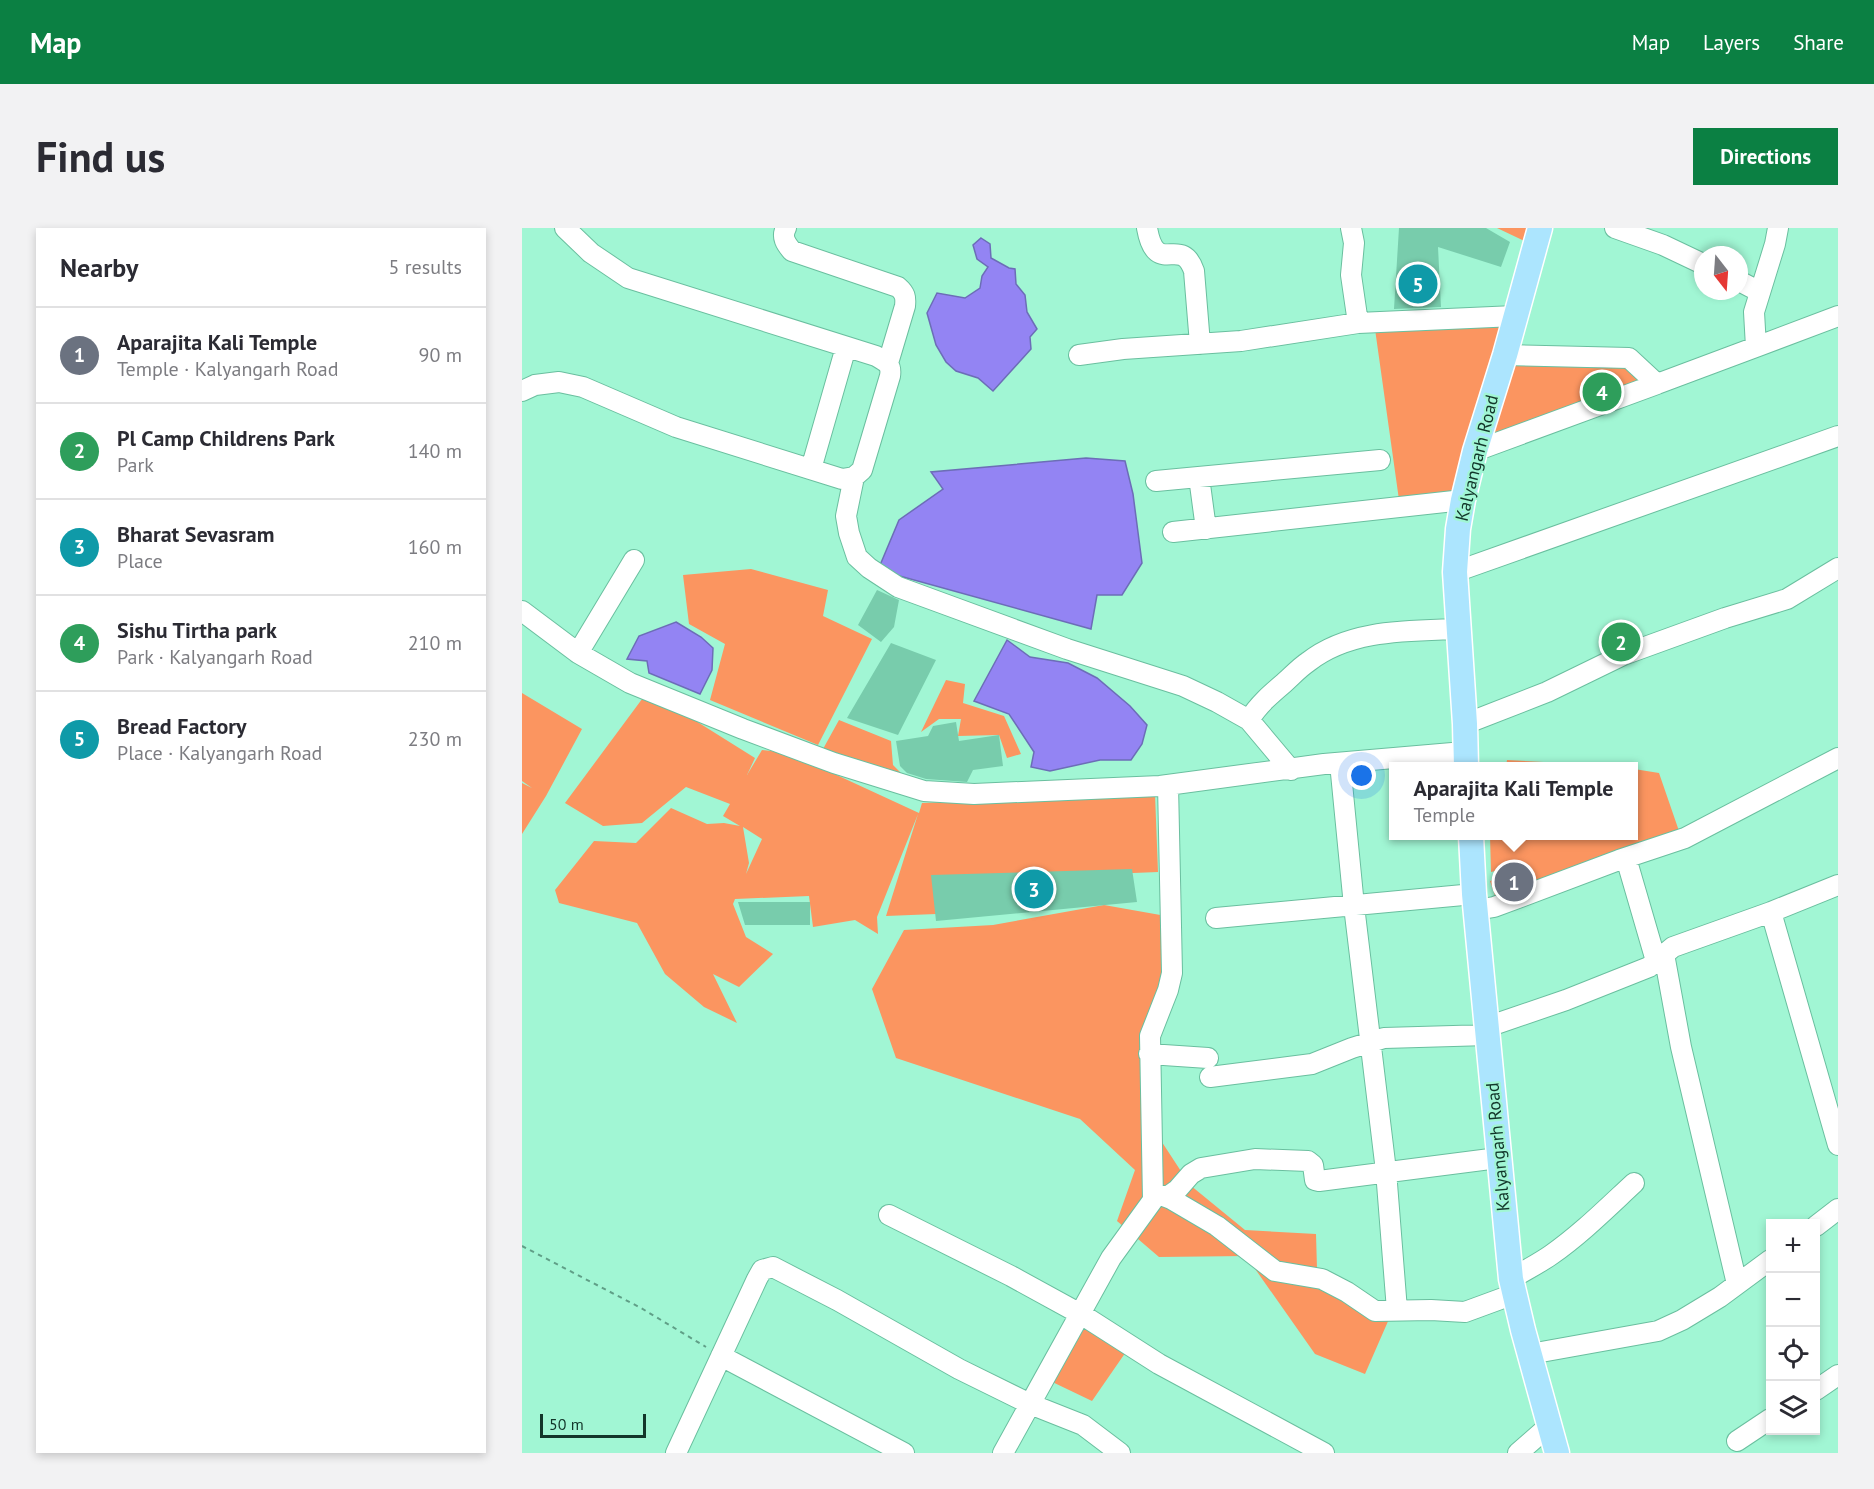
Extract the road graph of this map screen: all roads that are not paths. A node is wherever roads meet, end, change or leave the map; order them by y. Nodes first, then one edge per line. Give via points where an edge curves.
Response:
1 (565, 228) edge
2 (786, 228) edge
3 (1147, 228) edge
4 (1352, 228) edge
5 (1540, 228) edge
6 (1615, 228) edge
7 (1778, 228) edge
8 (1665, 236) edge
9 (1694, 257) edge
10 (1748, 285) edge
11 (1760, 291) junction
12 (1515, 316) junction
13 (1838, 316) edge
14 (1358, 323) junction
15 (1200, 344) junction
16 (846, 347) junction
17 (1756, 347) junction
18 (1078, 355) dead end
19 (1505, 355) junction
20 (888, 363) junction
21 (1657, 384) junction
22 (522, 391) edge
23 (1838, 436) edge
24 (1475, 451) junction
25 (1380, 460) dead end
26 (811, 469) junction
27 (855, 477) junction
28 (1199, 477) junction
29 (1156, 481) dead end
30 (1463, 500) junction
31 (1206, 529) junction
32 (1173, 532) dead end
33 (634, 560) dead end
34 (1838, 568) edge
35 (1455, 572) junction
36 (522, 611) edge
37 (1459, 629) junction
38 (578, 653) junction
39 (1249, 720) junction
40 (1465, 724) junction
41 (1838, 758) edge
42 (1465, 759) edge
43 (1341, 763) junction
44 (1291, 770) junction
45 (1168, 785) junction
46 (1471, 840) edge
47 (1626, 858) junction
48 (1838, 885) edge
49 (1475, 902) junction
50 (1354, 906) junction
51 (1771, 912) junction
52 (1216, 918) dead end
53 (1660, 957) junction
54 (1488, 1031) junction
55 (1371, 1042) junction
56 (1149, 1054) junction
57 (1838, 1145) edge
58 (1498, 1158) junction
59 (1386, 1172) junction
60 (1634, 1183) dead end
61 (1160, 1195) junction
62 (1838, 1209) edge
63 (889, 1215) dead end
64 (1820, 1222) edge
65 (1766, 1263) edge
66 (1737, 1284) junction
67 (1512, 1286) junction
68 (1397, 1310) junction
69 (1079, 1314) junction
70 (1530, 1354) junction
71 (721, 1356) junction
72 (1838, 1376) edge
73 (1820, 1387) edge
74 (1030, 1404) junction
75 (1766, 1422) edge
76 (1550, 1425) junction
77 (1737, 1441) dead end
78 (676, 1453) edge
79 (904, 1453) edge
80 (1003, 1453) edge
81 (1120, 1453) edge
82 (1324, 1453) edge
83 (1518, 1453) edge
84 (1557, 1453) edge

1 - 16 street via 591,253 628,278
2 - 20 street via 785,244 792,251 898,287 904,293 905,306
3 - 15 street via 1155,251 1181,255 1191,262
4 - 14 street via 1351,275
5 - 12 main road, Kalyangarh Road
6 - 8 street
7 - 11 street
8 - 9 street
10 - 11 street
11 - 17 street via 1754,312
12 - 14 street
12 - 19 main road, Kalyangarh Road
13 - 17 street
14 - 15 street
15 - 18 street
16 - 20 street
16 - 26 street
17 - 21 street
19 - 21 street via 1629,358
19 - 24 main road, Kalyangarh Road
20 - 27 street via 890,376 862,470
21 - 24 street
22 - 26 street via 559,382 583,387 676,427
23 - 35 street
24 - 30 main road, Kalyangarh Road
25 - 28 street
26 - 27 street via 842,479
27 - 39 street via 846,516 856,557 898,587 1067,649 1183,686
28 - 29 street
28 - 31 street
30 - 31 street
30 - 35 main road, Kalyangarh Road
31 - 32 street
33 - 38 street
34 - 40 street via 1787,599 1623,655 1547,692
35 - 37 main road, Kalyangarh Road
36 - 38 street
37 - 39 street via 1365,636 1335,646 1309,661
37 - 40 main road, Kalyangarh Road
38 - 45 street via 630,683 743,729 924,791 1015,793
39 - 44 street
40 - 42 main road, Kalyangarh Road
41 - 47 street via 1713,825
42 - 43 street
43 - 44 street
43 - 50 street
44 - 45 street
45 - 56 street via 1172,973 1153,1023
46 - 49 main road, Kalyangarh Road
47 - 49 street via 1494,907
47 - 53 street
48 - 51 street
49 - 50 street
49 - 54 main road, Kalyangarh Road
50 - 52 street
50 - 55 street
51 - 53 street via 1673,947
51 - 57 street
53 - 54 street via 1648,967
53 - 66 street
54 - 55 street
54 - 58 main road, Kalyangarh Road
55 - 56 street via 1312,1064 1209,1067
55 - 59 street
56 - 61 street
58 - 59 street
58 - 67 main road, Kalyangarh Road
59 - 61 street via 1319,1181 1315,1180 1313,1165 1308,1161 1255,1158 1201,1168 1178,1190
59 - 68 street
60 - 67 street
61 - 68 street via 1217,1226 1275,1270 1322,1279 1375,1311
61 - 69 street via 1111,1258
62 - 64 street
63 - 69 street
65 - 66 street
66 - 70 street via 1658,1331
67 - 68 street via 1465,1312
67 - 70 main road, Kalyangarh Road
69 - 74 street
69 - 82 street via 1158,1364
70 - 76 main road, Kalyangarh Road
71 - 74 street via 762,1270 773,1267
71 - 78 street
71 - 79 street
72 - 73 street
74 - 80 street
74 - 81 street via 1083,1425
75 - 77 street
76 - 83 street
76 - 84 main road, Kalyangarh Road

